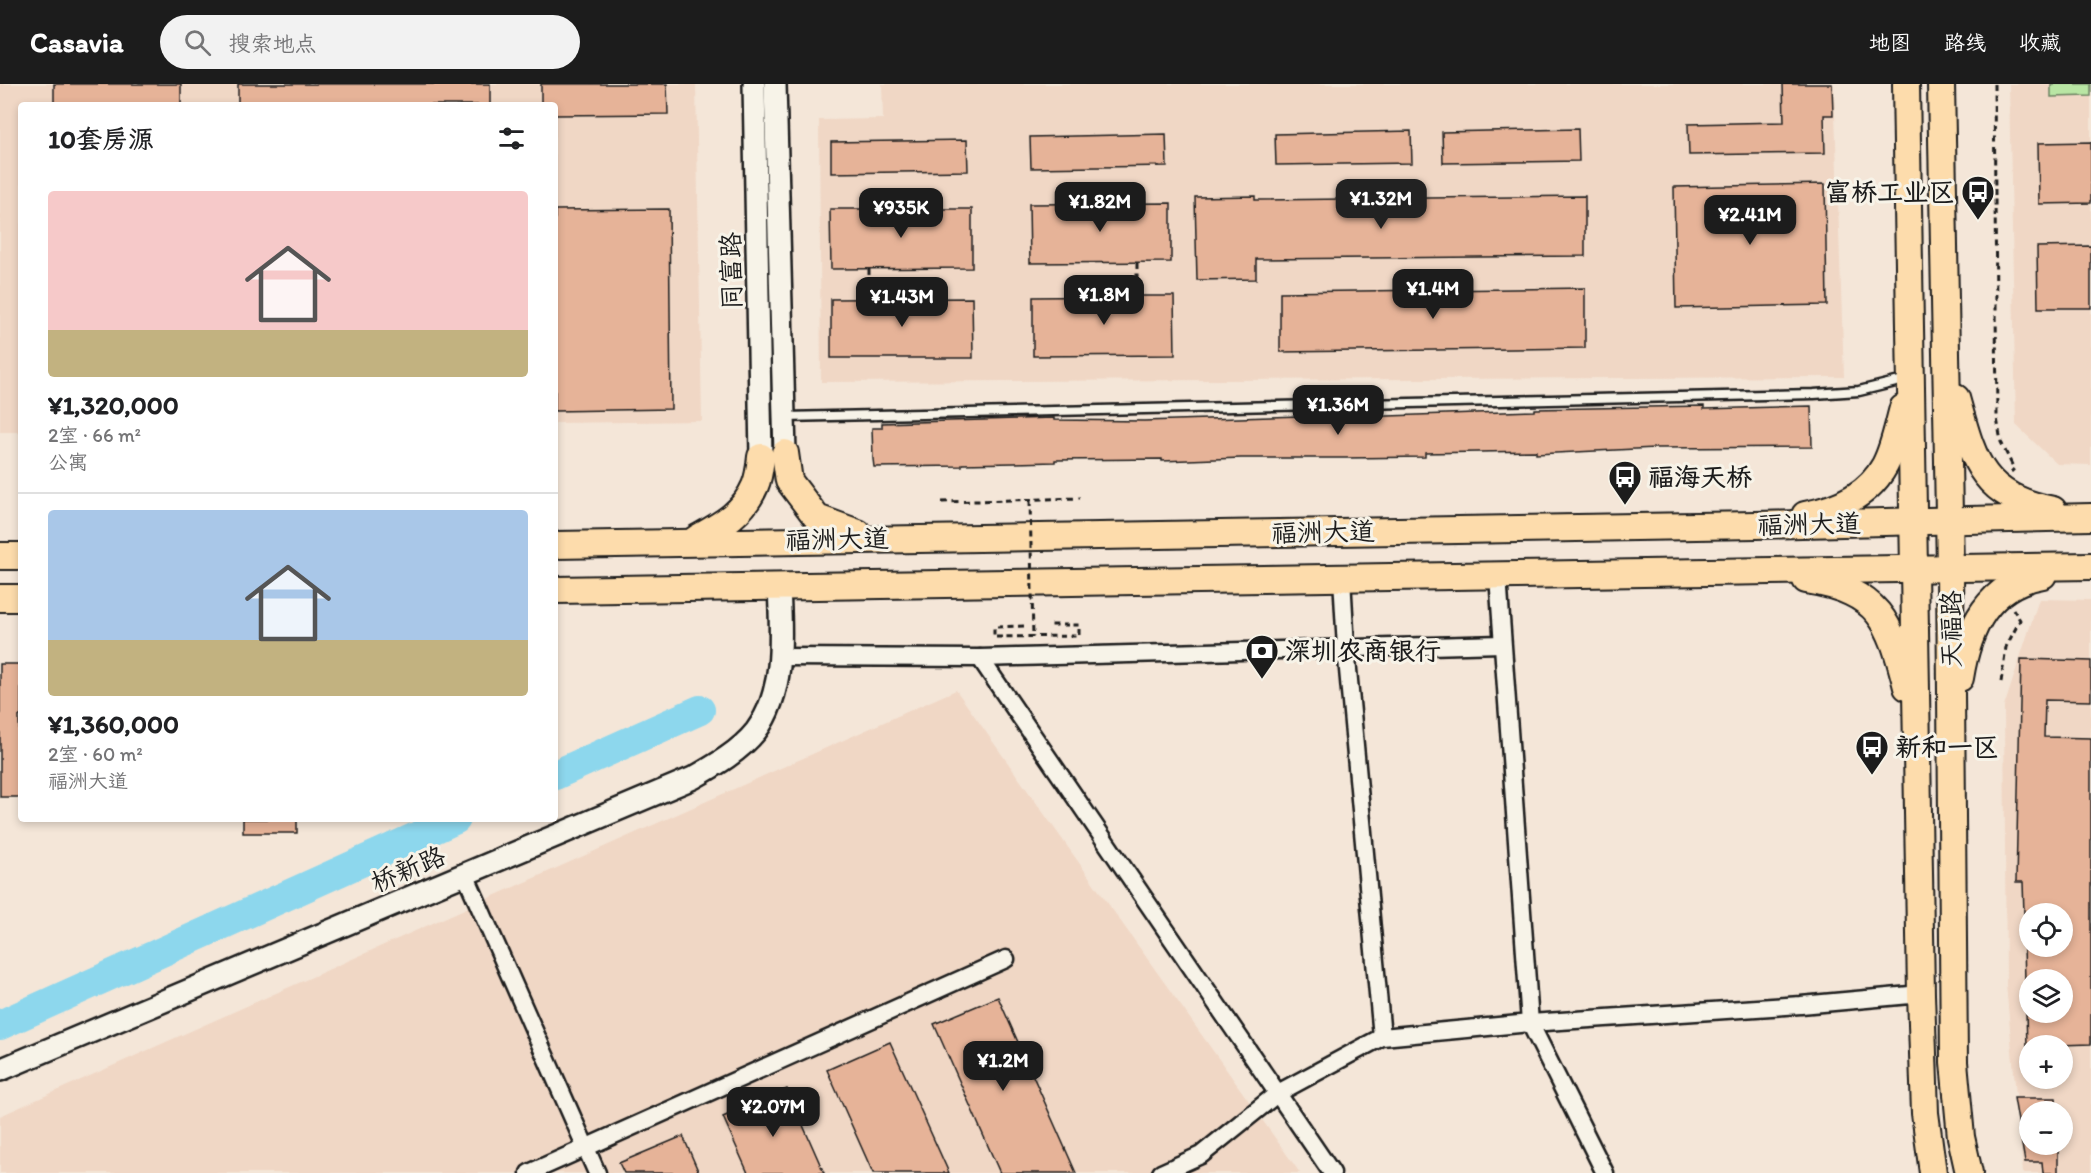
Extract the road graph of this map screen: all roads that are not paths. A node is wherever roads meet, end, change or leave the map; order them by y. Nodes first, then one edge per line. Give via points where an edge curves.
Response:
1 (754, 84) edge
2 (775, 84) edge
3 (1906, 84) edge
4 (1941, 84) edge
5 (1947, 364) junction
6 (1911, 378) junction
7 (784, 417) junction
8 (773, 455) junction
9 (2090, 517) edge
10 (1950, 521) junction
11 (1914, 522) junction
12 (1756, 525) junction
13 (872, 539) junction
14 (691, 542) junction
15 (558, 544) edge
16 (0, 556) edge
17 (18, 556) edge
18 (2091, 567) edge
19 (1915, 569) junction
20 (1950, 569) junction
21 (1753, 572) junction
22 (1498, 576) junction
23 (1342, 578) junction
24 (779, 587) junction
25 (558, 590) edge
26 (0, 598) edge
27 (18, 598) edge
28 (1502, 644) junction
29 (1346, 648) junction
30 (781, 657) junction
31 (980, 658) junction
32 (1917, 729) junction
33 (1952, 731) junction
34 (465, 874) junction
35 (1006, 959) dead end
36 (1921, 994) junction
37 (1530, 1023) junction
38 (1382, 1037) junction
39 (0, 1070) edge
40 (1278, 1093) junction
41 (586, 1148) junction
42 (529, 1173) edge
43 (597, 1173) edge
44 (1161, 1173) edge
45 (1332, 1173) edge
46 (1605, 1173) edge
47 (1933, 1173) edge
48 (1970, 1173) edge

1 - 8 street, 同富路
2 - 7 street, 同富路
3 - 6 main road, 天福路
4 - 5 main road, 天福路
5 - 9 main road via 1967,437 1981,470 2000,490 2031,506
5 - 10 main road, 天福路
6 - 7 lane via 1859,391 1814,394
6 - 11 main road, 天福路
6 - 12 main road via 1886,465 1870,486 1846,503
7 - 8 street, 同富路
8 - 13 main road via 817,518
8 - 14 main road via 729,521
9 - 10 main road, 福洲大道
10 - 11 main road, 福洲大道
10 - 20 main road, 天福路
11 - 12 main road, 福洲大道
11 - 19 main road, 天福路
12 - 13 main road, 福洲大道
13 - 14 main road, 福洲大道
14 - 15 main road, 福洲大道
16 - 17 main road
18 - 20 main road, 福洲大道
18 - 33 main road via 2036,576 2008,587 1989,603 1975,624 1963,664
19 - 20 main road, 福洲大道
19 - 21 main road, 福洲大道
19 - 32 main road, 天福路
20 - 33 main road, 天福路
21 - 22 main road, 福洲大道
21 - 32 main road via 1829,584 1857,595 1877,611 1893,637
22 - 23 main road, 福洲大道
22 - 28 street
23 - 24 main road, 福洲大道
23 - 29 street
24 - 25 main road, 福洲大道
24 - 30 street, 桥新路
26 - 27 main road
28 - 29 street
28 - 37 street
29 - 31 street
29 - 38 street
30 - 31 street
30 - 34 street, 桥新路 via 771,702 756,730 726,759 693,778
31 - 40 street
32 - 36 main road, 天福路
33 - 48 main road, 天福路 via 1954,1062 1961,1137
34 - 39 street, 桥新路
34 - 41 street
35 - 41 street
36 - 37 street
36 - 47 main road, 天福路 via 1925,1113
37 - 38 street
37 - 46 street
38 - 40 street
40 - 44 street via 1202,1155
40 - 45 street
41 - 42 street
41 - 43 street

